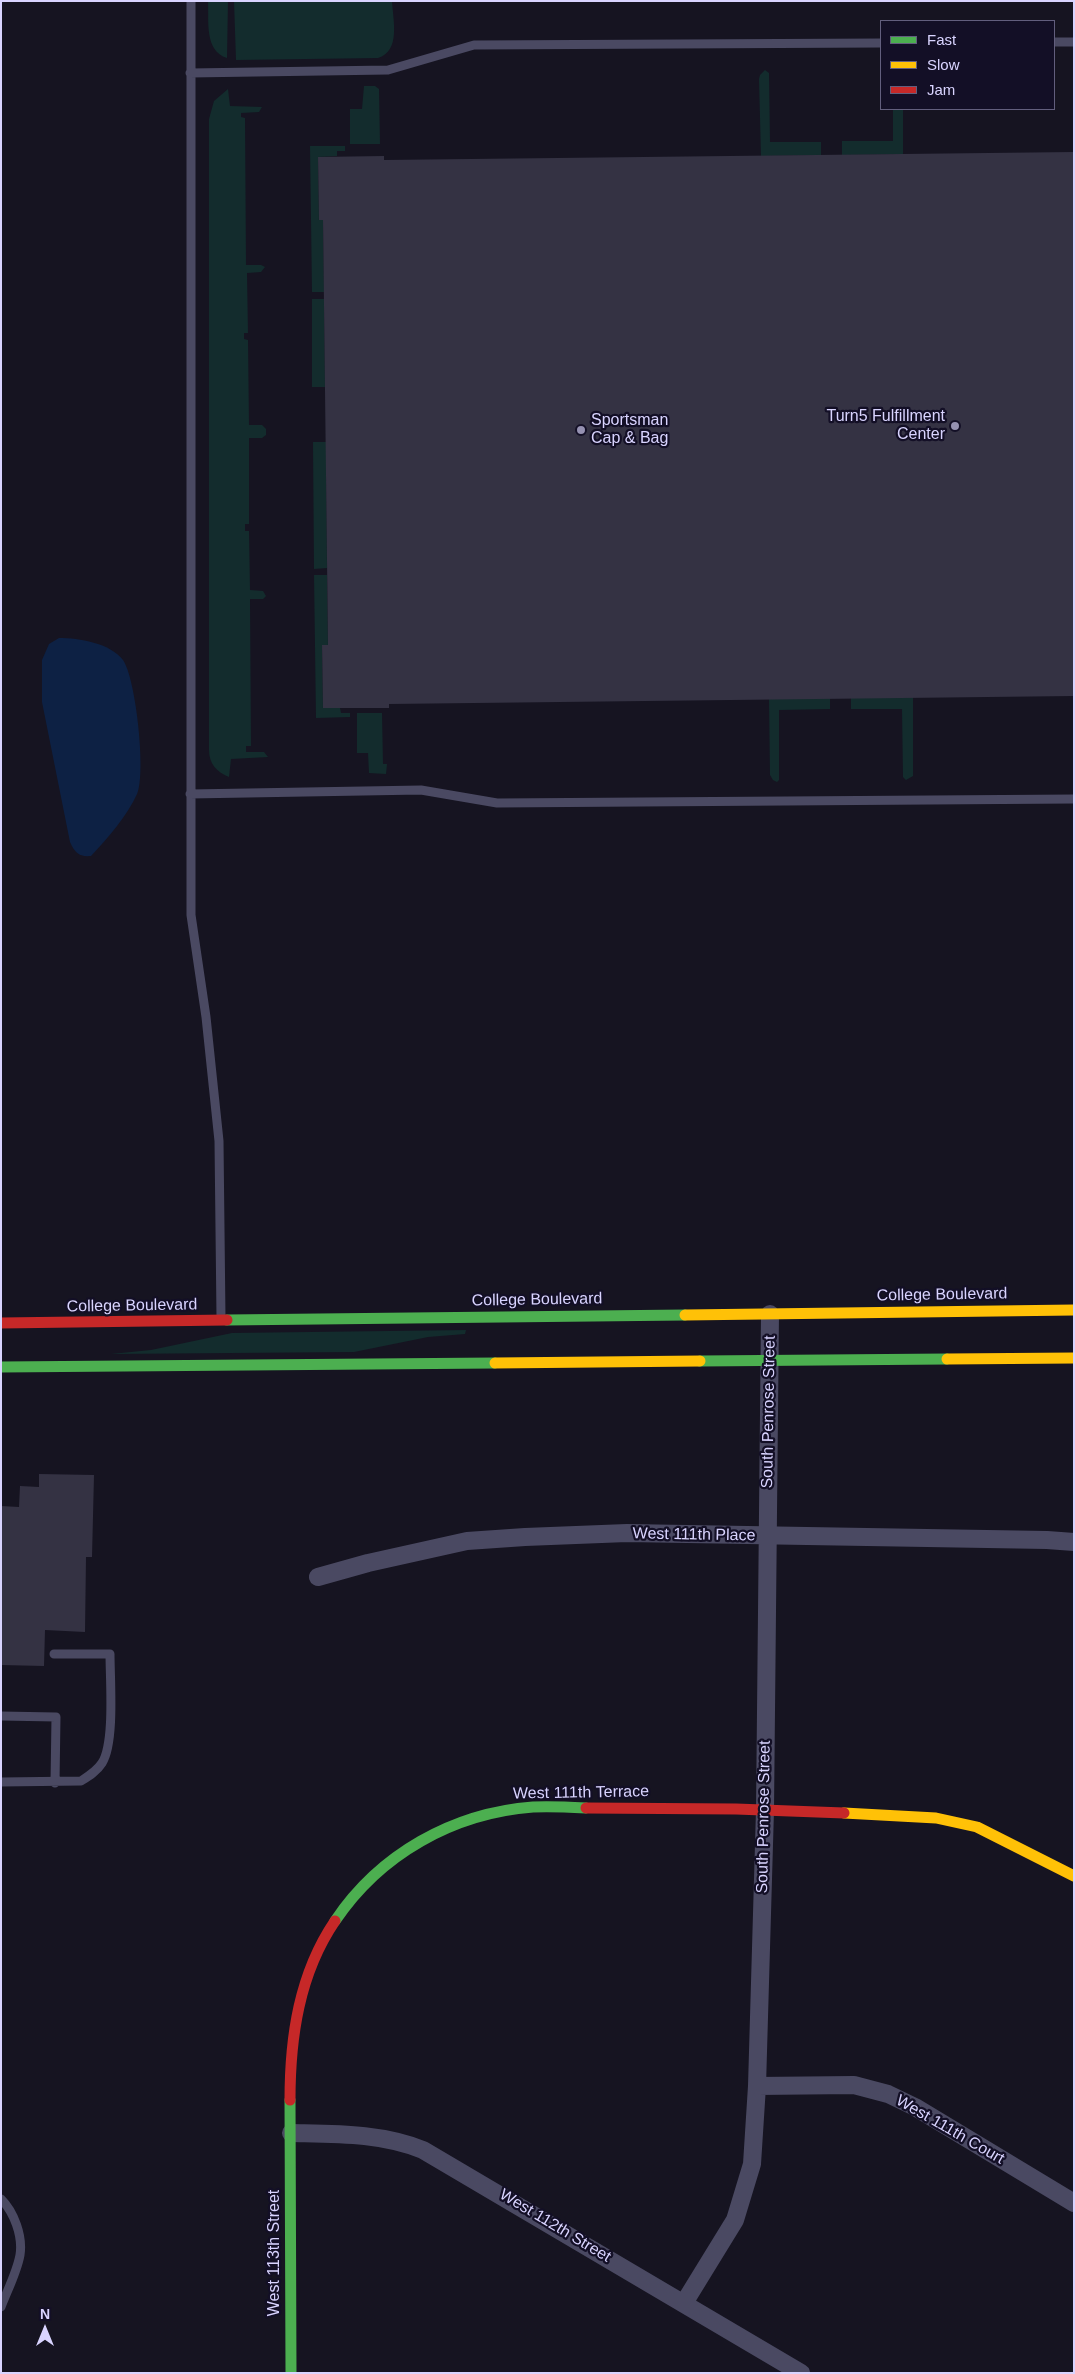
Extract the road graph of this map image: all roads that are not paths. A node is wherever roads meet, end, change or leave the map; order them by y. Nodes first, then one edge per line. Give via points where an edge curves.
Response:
1 (191, 1) edge
2 (1055, 42) edge
3 (1074, 42) edge
4 (880, 43) edge
5 (190, 73) junction
6 (190, 794) junction
7 (1074, 799) edge
8 (1074, 1310) edge
9 (770, 1314) junction
10 (221, 1321) junction
11 (1, 1324) edge
12 (1074, 1358) edge
13 (770, 1361) junction
14 (1, 1367) edge
15 (768, 1537) junction
16 (1074, 1542) edge
17 (318, 1577) dead end
18 (54, 1654) dead end
19 (1, 1716) edge
20 (1, 1782) edge
21 (55, 1782) junction
22 (765, 1810) junction
23 (1074, 1876) edge
24 (757, 2086) junction
25 (291, 2133) junction
26 (1, 2199) edge
27 (1074, 2202) edge
28 (684, 2303) junction
29 (1, 2307) edge
30 (291, 2373) edge
31 (801, 2373) edge

1 - 5 lane
2 - 3 lane
4 - 5 lane via 474,45 388,70
5 - 6 lane
6 - 7 lane via 421,790 497,804
6 - 10 lane via 191,915 219,1141
8 - 9 main road, College Boulevard
9 - 10 main road, College Boulevard
9 - 13 street, South Penrose Street
10 - 11 main road, College Boulevard
12 - 13 main road
13 - 14 main road
13 - 15 street, South Penrose Street
15 - 16 street, West 111th Place
15 - 17 street, West 111th Place via 627,1533 467,1541
15 - 22 street, South Penrose Street
18 - 21 lane via 110,1654 110,1740 103,1762 81,1781
19 - 21 lane via 56,1717
20 - 21 lane
22 - 23 main road, West 111th Terrace via 900,1815 960,1823 976,1827
22 - 24 street, South Penrose Street
22 - 25 main road, West 111th Terrace via 511,1808 446,1827 406,1847 344,1906 320,1944 309,1971 298,2010 293,2045
24 - 27 street, West 111th Court via 854,2085 888,2094
24 - 28 street, South Penrose Street via 752,2164 735,2220
25 - 28 street, West 112th Street via 378,2137 423,2150
25 - 30 main road, West 113th Street
26 - 29 lane via 18,2230 20,2254
28 - 31 street, West 112th Street

